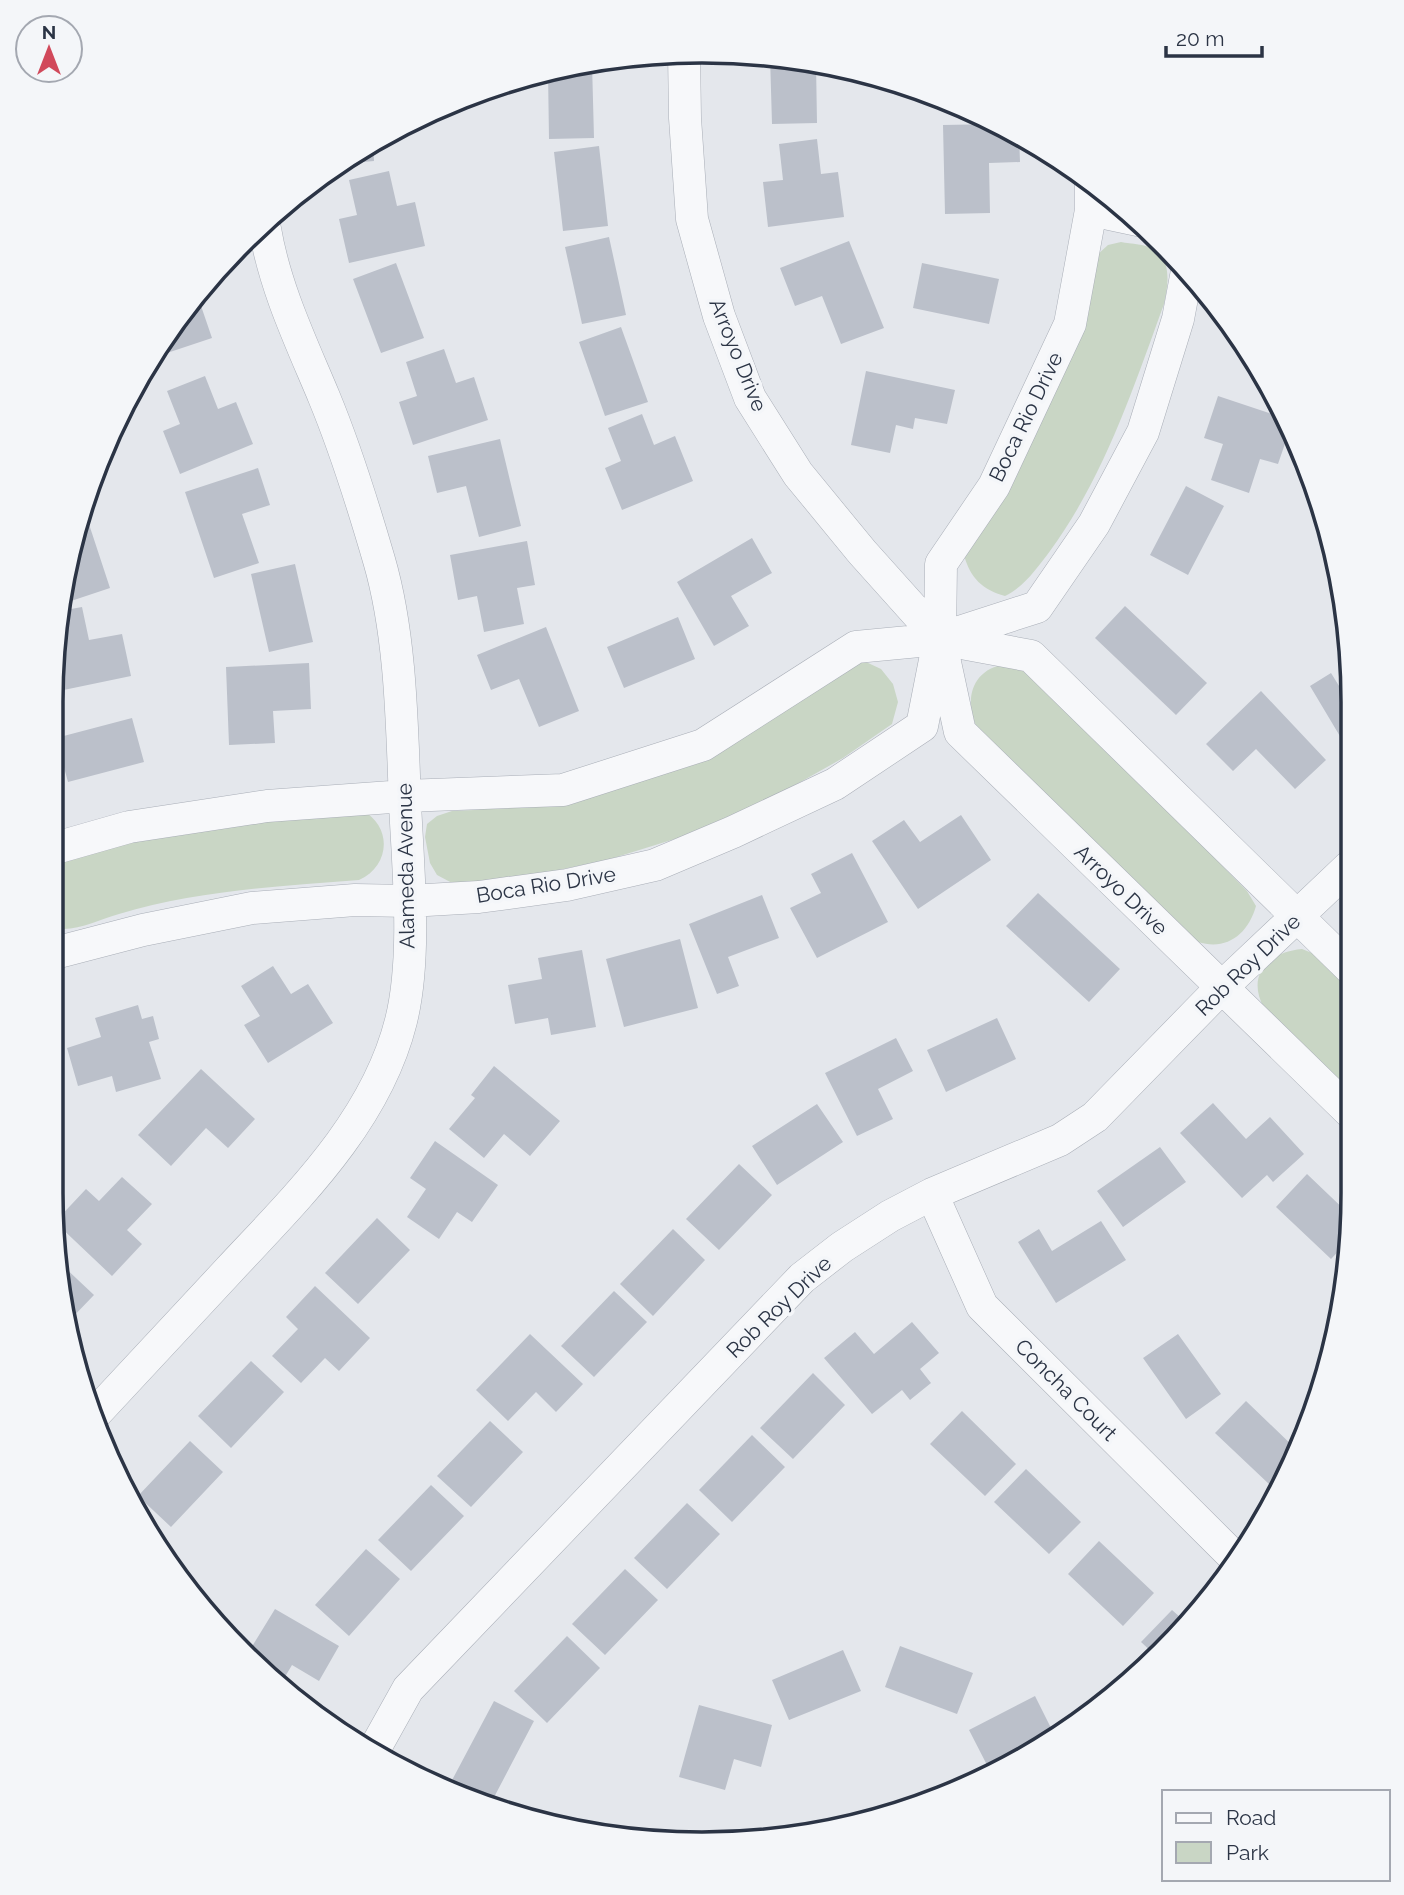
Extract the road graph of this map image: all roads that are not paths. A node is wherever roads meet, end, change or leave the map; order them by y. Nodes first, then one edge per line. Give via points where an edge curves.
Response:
1 (684, 63) edge
2 (1091, 197) edge
3 (267, 235) edge
4 (1185, 284) edge
5 (940, 639) junction
6 (405, 796) junction
7 (63, 846) edge
8 (1341, 875) edge
9 (409, 901) junction
10 (1298, 916) junction
11 (63, 951) edge
12 (1341, 959) edge
13 (1221, 988) junction
14 (1341, 1103) edge
15 (932, 1194) junction
16 (100, 1407) edge
17 (1230, 1552) edge
18 (378, 1743) edge

1 - 5 street, Arroyo Drive via 692,219 719,316 750,398 798,474
2 - 5 street, Boca Rio Drive via 1070,324 994,486 940,564
3 - 6 street, Alameda Avenue via 292,326 354,480 380,565 397,652
4 - 5 street via 1143,432 1094,524 1037,607
5 - 6 street via 856,647 703,745 563,790
5 - 9 street, Boca Rio Drive via 922,726 835,784 655,865 567,885
5 - 10 street via 1031,656
5 - 13 street, Arroyo Drive via 960,732
6 - 7 street via 267,806 129,827
6 - 9 street, Alameda Avenue
8 - 10 street, Rob Roy Drive
9 - 11 street, Boca Rio Drive via 252,908
9 - 16 street, Alameda Avenue via 408,976 401,1020 371,1097 301,1193
10 - 12 street
10 - 13 street, Rob Roy Drive
13 - 14 street, Arroyo Drive
13 - 15 street, Rob Roy Drive via 1095,1117 1060,1140
15 - 17 street, Concha Court via 982,1306
15 - 18 street, Rob Roy Drive via 842,1247 802,1278 408,1689

